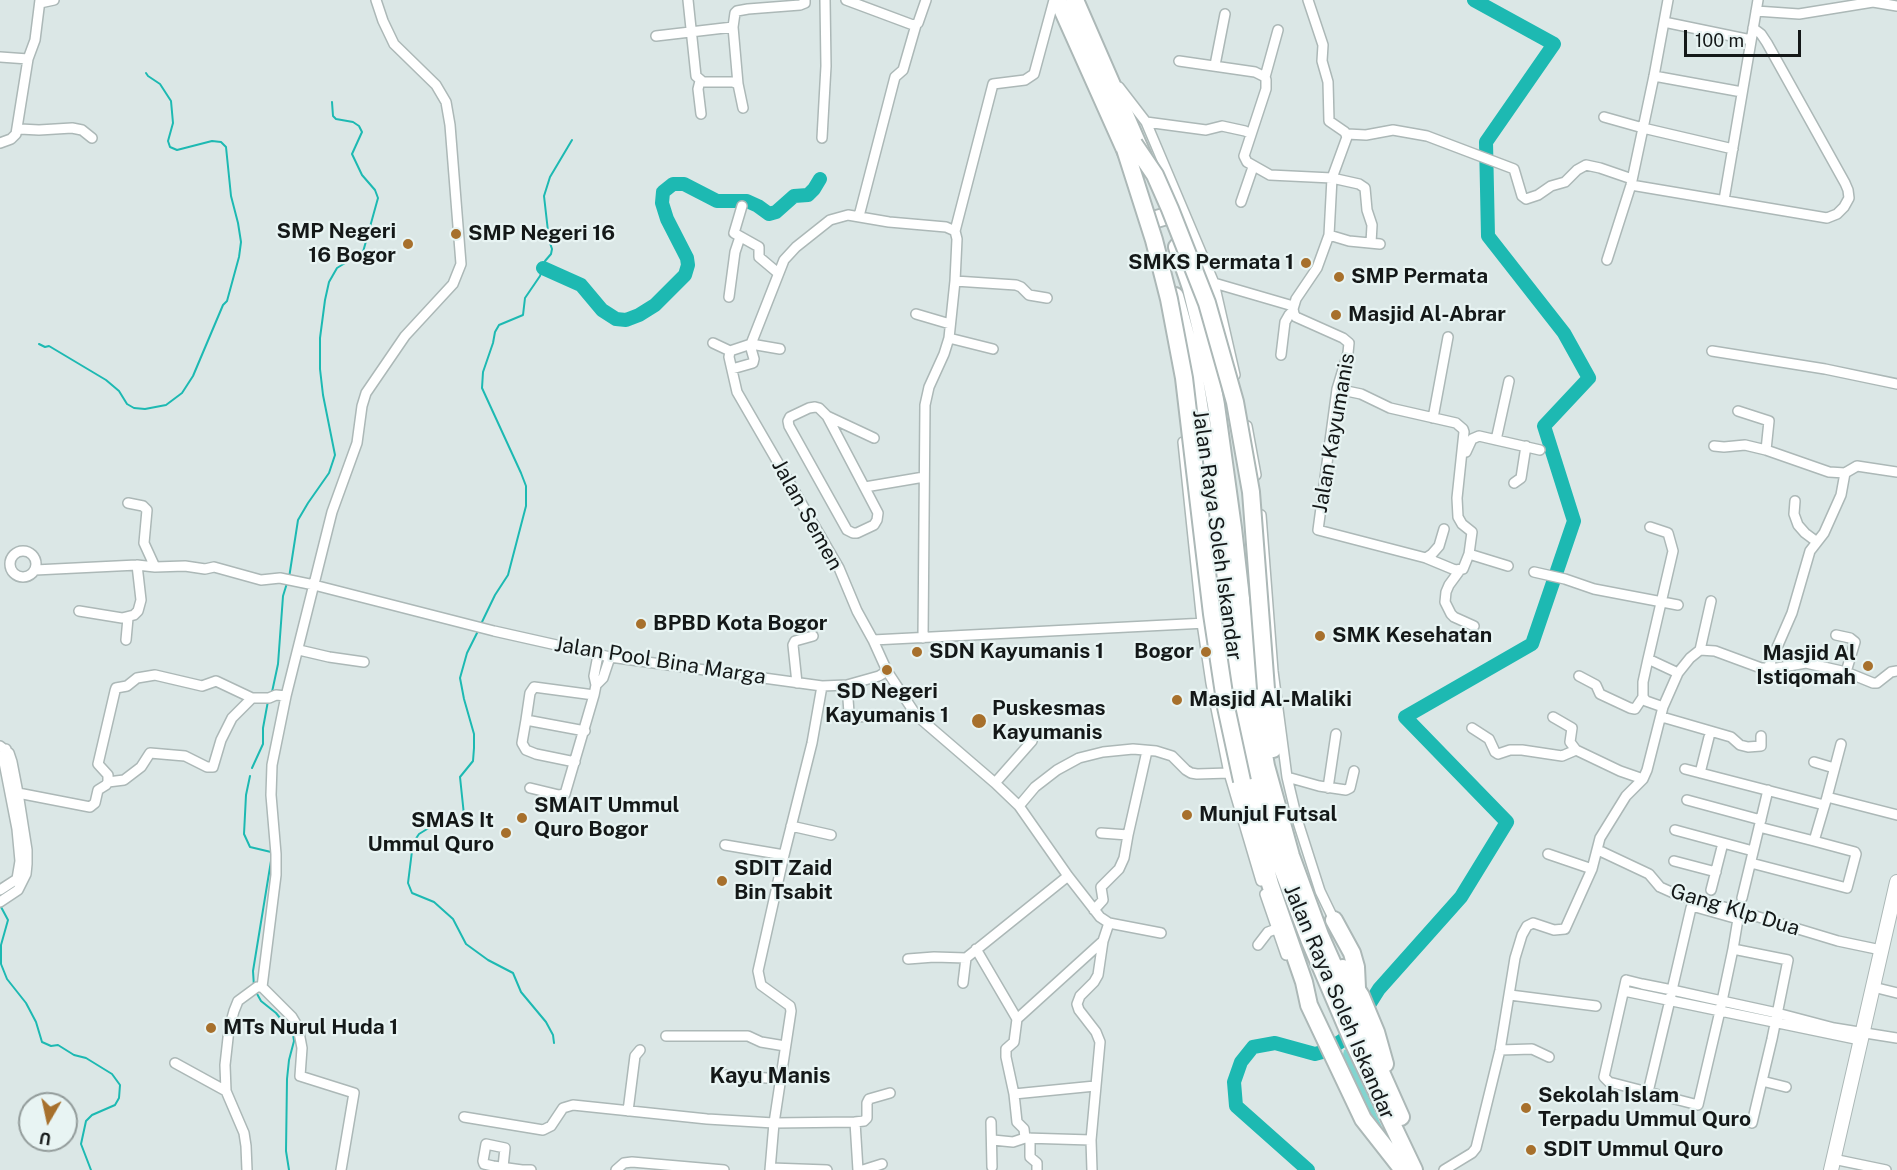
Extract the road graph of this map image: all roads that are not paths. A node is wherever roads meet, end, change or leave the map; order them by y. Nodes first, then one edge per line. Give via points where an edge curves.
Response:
1 (54, 0) edge
2 (376, 0) edge
3 (688, 0) edge
4 (805, 0) edge
5 (825, 0) edge
6 (846, 0) edge
7 (926, 0) edge
8 (1058, 0) edge
9 (1069, 0) edge
10 (1075, 0) edge
11 (1308, 0) edge
12 (1665, 0) edge
13 (1758, 0) edge
14 (1874, 1) edge
15 (40, 2) edge
16 (1897, 6) edge
17 (1756, 10) junction
18 (1225, 14) dead end
19 (1664, 22) junction
20 (916, 25) junction
21 (732, 27) junction
22 (1753, 28) junction
23 (1278, 30) dead end
24 (692, 32) junction
25 (656, 36) dead end
26 (1751, 40) junction
27 (0, 57) edge
28 (28, 59) junction
29 (1179, 61) dead end
30 (1215, 65) junction
31 (1108, 73) junction
32 (1654, 76) junction
33 (1265, 77) junction
34 (700, 81) junction
35 (738, 84) junction
36 (1742, 92) junction
37 (743, 108) dead end
38 (701, 114) dead end
39 (1604, 117) dead end
40 (1146, 122) junction
41 (1643, 128) junction
42 (17, 131) junction
43 (1347, 134) junction
44 (1251, 135) junction
45 (92, 138) dead end
46 (822, 138) dead end
47 (1, 145) edge
48 (1130, 147) junction
49 (1732, 148) junction
50 (1253, 167) junction
51 (1332, 178) junction
52 (1632, 182) junction
53 (1724, 200) junction
54 (1241, 202) dead end
55 (742, 206) dead end
56 (859, 216) junction
57 (1160, 218) junction
58 (955, 231) junction
59 (1329, 236) junction
60 (740, 237) junction
61 (1607, 260) dead end
62 (778, 273) junction
63 (956, 281) junction
64 (1214, 283) junction
65 (1191, 288) junction
66 (729, 297) dead end
67 (1047, 298) dead end
68 (1293, 309) junction
69 (916, 314) dead end
70 (950, 324) junction
71 (1448, 337) dead end
72 (949, 338) junction
73 (713, 343) dead end
74 (751, 344) junction
75 (780, 349) dead end
76 (993, 349) dead end
77 (730, 351) junction
78 (1713, 351) dead end
79 (1281, 355) dead end
80 (732, 369) junction
81 (1509, 381) dead end
82 (1897, 384) edge
83 (1337, 389) junction
84 (1738, 411) dead end
85 (827, 416) junction
86 (1433, 418) junction
87 (874, 438) dead end
88 (1496, 440) junction
89 (1204, 443) junction
90 (1526, 446) junction
91 (1714, 446) dead end
92 (1540, 450) dead end
93 (1766, 450) junction
94 (1462, 457) junction
95 (1845, 472) junction
96 (1897, 472) edge
97 (924, 477) junction
98 (1514, 483) dead end
99 (865, 488) junction
100 (1795, 501) dead end
101 (128, 503) dead end
102 (1650, 526) dead end
103 (1444, 529) dead end
104 (1817, 542) junction
105 (1469, 554) junction
106 (1426, 558) junction
107 (5, 563) edge
108 (137, 565) junction
109 (1508, 566) dead end
110 (155, 567) junction
111 (35, 570) junction
112 (1460, 570) junction
113 (1539, 573) dead end
114 (314, 585) junction
115 (1711, 601) dead end
116 (1661, 602) junction
117 (1678, 605) dead end
118 (79, 611) dead end
119 (128, 618) junction
120 (1202, 623) junction
121 (1236, 623) junction
122 (1474, 626) dead end
123 (1836, 635) dead end
124 (813, 636) dead end
125 (923, 638) junction
126 (126, 640) dead end
127 (873, 640) junction
128 (299, 650) junction
129 (1700, 650) junction
130 (598, 655) junction
131 (610, 657) junction
132 (1648, 659) junction
133 (364, 662) dead end
134 (1768, 668) junction
135 (887, 671) junction
136 (1897, 671) edge
137 (1846, 672) junction
138 (1678, 673) junction
139 (1579, 676) dead end
140 (797, 683) junction
141 (847, 685) junction
142 (822, 686) junction
143 (595, 690) junction
144 (277, 696) junction
145 (1643, 697) junction
146 (252, 698) junction
147 (1662, 712) junction
148 (871, 716) dead end
149 (1553, 717) dead end
150 (526, 720) junction
151 (1472, 728) dead end
152 (585, 731) junction
153 (1336, 734) dead end
154 (1033, 735) dead end
155 (1761, 736) dead end
156 (1709, 737) dead end
157 (1841, 744) dead end
158 (3, 748) edge
159 (1576, 750) junction
160 (1147, 751) junction
161 (575, 762) junction
162 (1814, 762) dead end
163 (1834, 768) junction
164 (1685, 769) dead end
165 (1354, 771) dead end
166 (1700, 772) junction
167 (1235, 777) junction
168 (1287, 777) junction
169 (1642, 779) junction
170 (108, 782) junction
171 (995, 783) junction
172 (530, 788) dead end
173 (1328, 788) junction
174 (1768, 790) junction
175 (18, 793) junction
176 (1687, 800) dead end
177 (1826, 801) junction
178 (1019, 806) junction
179 (1897, 815) edge
180 (1760, 824) junction
181 (791, 826) junction
182 (1675, 830) dead end
183 (1101, 833) dead end
184 (831, 835) dead end
185 (1128, 835) junction
186 (1814, 841) junction
187 (1723, 843) junction
188 (725, 845) dead end
189 (1598, 850) junction
190 (1754, 851) junction
191 (1548, 854) dead end
192 (784, 855) junction
193 (1674, 861) dead end
194 (1750, 863) junction
195 (1592, 869) junction
196 (1716, 872) junction
197 (1068, 876) junction
198 (1897, 882) edge
199 (0, 890) edge
200 (1711, 890) dead end
201 (1742, 898) dead end
202 (3, 901) edge
203 (1094, 910) junction
204 (1334, 920) joint
205 (1109, 923) junction
206 (1276, 929) junction
207 (1161, 933) dead end
208 (1103, 940) junction
209 (1258, 945) dead end
210 (1733, 948) junction
211 (976, 949) junction
212 (1881, 950) junction
213 (966, 958) junction
214 (908, 959) dead end
215 (963, 983) dead end
216 (1873, 987) junction
217 (256, 989) junction
218 (1897, 993) edge
219 (1510, 995) junction
220 (1671, 995) junction
221 (1350, 996) junction
222 (1596, 1005) dead end
223 (1310, 1006) junction
224 (1721, 1006) junction
225 (1777, 1012) junction
226 (1017, 1019) junction
227 (1774, 1023) junction
228 (666, 1036) dead end
229 (1861, 1036) junction
230 (1365, 1037) junction
231 (1897, 1038) edge
232 (785, 1046) junction
233 (640, 1050) dead end
234 (1500, 1050) junction
235 (1549, 1057) dead end
236 (175, 1063) dead end
237 (726, 1075) dead end
238 (780, 1078) junction
239 (1762, 1081) junction
240 (1095, 1086) junction
241 (1786, 1087) dead end
242 (226, 1091) junction
243 (1648, 1092) junction
244 (890, 1093) dead end
245 (1014, 1094) junction
246 (628, 1111) junction
247 (464, 1117) dead end
248 (855, 1122) junction
249 (991, 1122) dead end
250 (774, 1123) junction
251 (1752, 1123) dead end
252 (1028, 1138) junction
253 (993, 1140) junction
254 (1091, 1140) junction
255 (882, 1164) dead end
256 (1832, 1164) edge
257 (503, 1167) junction
258 (992, 1167) dead end
259 (492, 1168) edge
260 (770, 1169) edge
261 (247, 1170) edge
262 (341, 1170) edge
263 (531, 1170) edge
264 (616, 1170) edge
265 (724, 1170) edge
266 (827, 1170) edge
267 (858, 1170) edge
268 (863, 1170) edge
269 (1037, 1170) edge
270 (1092, 1170) edge
271 (1403, 1170) edge
272 (1414, 1170) edge
273 (1425, 1170) edge
274 (1444, 1170) edge
275 (1886, 1170) edge

1 - 15 street
2 - 114 street via 394,44 436,86 446,102 461,264 447,293 405,336 366,393 357,443 332,512
3 - 24 street
4 - 21 street via 800,5 737,11
5 - 46 street
6 - 20 street
7 - 20 street
8 - 48 highway
8 - 57 highway, Jalan Raya Soleh Iskandar via 1137,176
8 - 58 street via 1034,74 1025,80 993,84
9 - 48 highway
10 - 31 highway, Jalan Raya Soleh Iskandar
11 - 43 street via 1323,45 1329,121
12 - 19 street
13 - 17 street
14 - 16 street
14 - 17 street via 1794,14
15 - 28 street
17 - 22 street
18 - 30 street
19 - 26 street
19 - 32 street
20 - 56 street via 903,70 895,77
21 - 24 street
21 - 35 street
22 - 26 street
22 - 53 street via 1767,43 1845,183 1849,198 1837,214 1827,218
23 - 33 street
24 - 25 street
24 - 34 street via 696,76
26 - 36 street
27 - 28 street
28 - 42 street
29 - 30 street
30 - 33 street
31 - 40 street
31 - 57 highway, Jalan Raya Soleh Iskandar via 1137,140
32 - 36 street
32 - 41 street
33 - 44 street via 1266,89
34 - 35 street
34 - 38 street
35 - 37 street
36 - 49 street
39 - 41 street
40 - 44 street via 1206,130 1222,126
40 - 64 street
41 - 49 street
41 - 52 street
42 - 45 street via 72,128
42 - 47 street
43 - 51 street
43 - 52 street via 1402,130 1427,136 1515,171 1526,199 1565,182 1586,165
44 - 50 street via 1244,156
48 - 167 highway, bridge via 1169,299 1184,378
48 - 221 highway, bridge via 1155,176 1170,209 1207,303 1235,402 1251,492 1275,762 1299,857 1340,960
49 - 53 street
50 - 51 street via 1270,175
50 - 54 street
51 - 59 street
51 - 59 street via 1365,188 1376,244
52 - 53 street
52 - 61 street
55 - 60 street via 734,231
56 - 58 street
56 - 62 street via 843,215 823,225 788,255
57 - 65 highway, Jalan Raya Soleh Iskandar
57 - 89 highway, Jalan Raya Soleh Iskandar via 1191,354
58 - 63 street
59 - 68 street via 1315,273
60 - 62 street via 759,247 759,257
60 - 66 street
62 - 74 street
63 - 67 street via 1017,285 1029,295
63 - 70 street
64 - 65 street
64 - 68 street
64 - 168 street via 1253,452
65 - 121 highway, Jalan Raya Soleh Iskandar via 1216,405
68 - 79 street via 1285,322
68 - 83 street, Jalan Kayumanis via 1296,317 1349,344
69 - 70 street
70 - 72 street
71 - 86 street
72 - 76 street
72 - 97 street via 925,405
73 - 77 street
74 - 75 street
74 - 77 street
74 - 80 street via 753,363
77 - 80 street
78 - 82 street
80 - 127 street, Jalan Semen via 736,392 839,568
81 - 88 street
83 - 86 street
83 - 106 street, Jalan Kayumanis via 1318,530
84 - 93 street via 1769,421
85 - 87 street
85 - 99 street
85 - 99 street via 819,408 809,408 790,417 788,424 847,530 853,533 877,520 878,513
86 - 94 street via 1456,423 1463,429
88 - 90 street
88 - 94 street via 1475,437
89 - 120 street via 1183,442
89 - 121 highway, Jalan Raya Soleh Iskandar
90 - 92 street
90 - 98 street via 1521,478
91 - 93 street via 1745,445
93 - 95 street via 1829,472
94 - 105 street via 1458,517 1472,532
95 - 96 street via 1857,466
95 - 104 street via 1841,495
97 - 99 street
97 - 125 street
100 - 104 street via 1798,525
101 - 110 street via 147,510 144,543
102 - 116 street via 1668,533 1671,542
103 - 106 street via 1439,546
104 - 134 street via 1810,551 1792,613
105 - 109 street
105 - 112 street
106 - 112 street
107 - 111 street via 22,577
107 - 111 street via 24,550 36,559
108 - 110 street, Jalan Pool Bina Marga
108 - 111 street, Jalan Pool Bina Marga
108 - 119 street via 140,607
110 - 114 street, Jalan Pool Bina Marga via 214,567 261,580 280,578
112 - 122 street via 1449,585 1445,602 1450,614
113 - 116 street
114 - 128 street
114 - 130 street, Jalan Pool Bina Marga
115 - 129 street
116 - 117 street
116 - 132 street
118 - 119 street
119 - 126 street
120 - 121 street
120 - 125 street
120 - 167 street via 1211,683
121 - 221 highway, Jalan Raya Soleh Iskandar via 1235,669 1267,819 1290,892
123 - 137 street via 1855,642
124 - 140 street via 793,645
125 - 127 street
127 - 135 street
128 - 133 street
128 - 144 street
129 - 134 street
129 - 138 street
130 - 131 street, Jalan Pool Bina Marga
130 - 143 street
131 - 140 street, Jalan Pool Bina Marga
131 - 143 street
132 - 138 street
132 - 145 street
134 - 137 street via 1806,663
135 - 141 street, Jalan Pool Bina Marga
135 - 171 street via 916,715
136 - 137 street via 1877,683
138 - 147 street
139 - 145 street via 1596,685 1598,693 1630,708 1637,707
140 - 142 street, Jalan Pool Bina Marga
141 - 142 street, Jalan Pool Bina Marga
141 - 148 street via 849,713
142 - 181 street
143 - 150 street via 534,687
143 - 152 street
144 - 146 street
144 - 217 street via 271,795 276,864
145 - 147 street
146 - 170 street via 232,718 213,767 185,756 150,753 141,767 124,780
146 - 170 street via 220,682 200,686 155,675 116,688 98,764 108,775
147 - 155 street via 1748,747 1761,746
147 - 169 street
149 - 159 street via 1572,728 1570,742
150 - 152 street
150 - 161 street via 522,743 526,750
151 - 159 street via 1489,739 1498,754 1522,750 1562,756
152 - 161 street
153 - 173 street
154 - 171 street
156 - 166 street
157 - 163 street
158 - 175 street via 9,753
158 - 199 street via 20,861 17,879
159 - 169 street
160 - 167 street via 1172,756 1186,770 1197,774
160 - 178 street via 1117,750 1079,758 1035,787
160 - 185 street
161 - 172 street via 564,795
162 - 163 street
163 - 177 street
164 - 166 street
165 - 173 street via 1350,788
166 - 174 street
167 - 206 street
167 - 223 highway
168 - 173 street
168 - 204 street via 1320,891
169 - 189 street via 1611,818
170 - 175 street via 98,790 90,807
171 - 178 street
174 - 177 street
174 - 180 street
175 - 202 street via 27,850 26,874 18,890
176 - 180 street
177 - 179 street
177 - 186 street
178 - 197 street
180 - 186 street
180 - 190 street
181 - 184 street
181 - 192 street
182 - 187 street
183 - 185 street
185 - 203 street via 1124,858 1101,887 1103,900
186 - 194 street via 1855,852 1847,888
187 - 190 street
187 - 196 street
188 - 192 street
189 - 195 street
189 - 212 street, Gang Klp Dua via 1649,874 1660,887 1680,897
190 - 194 street
191 - 195 street
192 - 232 street via 758,971 761,985 790,1006
193 - 196 street
194 - 201 street
195 - 219 street via 1565,929 1554,930 1537,923 1527,926 1515,958
196 - 200 street
197 - 203 street
197 - 211 street
198 - 212 main road
203 - 205 street
204 - 221 highway via 1356,967
205 - 207 street
205 - 208 street
206 - 209 street via 1268,932
206 - 223 street
208 - 226 street
208 - 240 street via 1098,975 1077,1004 1099,1037
210 - 220 street via 1738,919 1692,906
210 - 224 street
210 - 225 street via 1788,960
211 - 213 street
211 - 226 street
212 - 216 main road
213 - 214 street
213 - 215 street
216 - 218 street
216 - 229 main road
217 - 242 street via 238,1001 231,1018
217 - 262 street via 292,1017 298,1027 302,1048 300,1076 354,1093
219 - 222 street
219 - 234 street
220 - 224 street
220 - 243 street
220 - 243 street via 1624,991 1604,1077 1613,1084
221 - 230 highway, Jalan Raya Soleh Iskandar
221 - 230 highway
223 - 271 highway via 1363,1119
224 - 225 street
224 - 227 street
224 - 243 street via 1698,1105
225 - 227 street
225 - 229 street
226 - 245 street via 1014,1042 1001,1058
227 - 229 street
227 - 239 street
228 - 232 street via 748,1036
229 - 231 street
229 - 256 main road
230 - 272 highway, Jalan Raya Soleh Iskandar
230 - 273 highway, Jalan Raya Soleh Iskandar
232 - 238 street
233 - 246 street via 635,1056
234 - 235 street via 1532,1049
234 - 274 street via 1476,1148
236 - 242 street
237 - 238 street
238 - 250 street
239 - 241 street
239 - 251 street
240 - 245 street
240 - 254 street
242 - 261 street via 244,1132
244 - 248 street via 869,1099 867,1118
245 - 252 street via 1017,1122
246 - 247 street via 567,1106 543,1130
246 - 250 street
248 - 250 street
248 - 267 street
249 - 253 street
250 - 260 street
252 - 253 street via 1013,1142
252 - 254 street
252 - 269 street via 1030,1157 1037,1163
253 - 258 street
254 - 270 street
255 - 268 street
256 - 275 street
257 - 259 street
257 - 259 street via 505,1148 488,1144 483,1163
257 - 263 street
260 - 266 street
264 - 265 street via 632,1162

